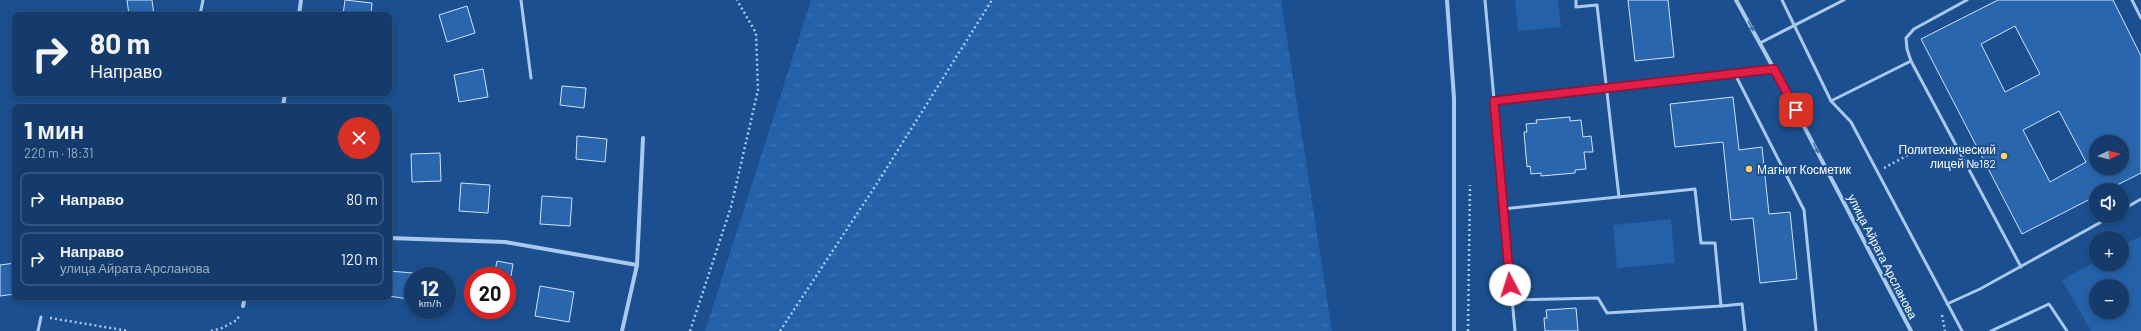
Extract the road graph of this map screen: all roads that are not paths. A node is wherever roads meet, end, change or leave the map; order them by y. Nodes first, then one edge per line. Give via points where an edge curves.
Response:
1 (203, 0) edge
2 (301, 0) edge
3 (521, 0) edge
4 (1447, 0) edge
5 (1485, 0) edge
6 (1576, 0) edge
7 (1736, 0) edge
8 (1782, 0) edge
9 (1844, 0) edge
10 (1967, 0) edge
11 (2132, 0) edge
12 (201, 12) edge
13 (299, 12) edge
14 (2141, 18) edge
15 (1796, 25) junction
16 (1760, 43) junction
17 (1911, 61) junction
18 (1774, 69) junction
19 (1735, 74) junction
20 (531, 78) dead end
21 (1606, 88) junction
22 (1494, 101) junction
23 (1831, 101) junction
24 (643, 138) dead end
25 (1619, 197) junction
26 (2141, 199) edge
27 (2129, 206) edge
28 (1504, 209) junction
29 (2100, 223) edge
30 (392, 238) edge
31 (637, 265) junction
32 (2021, 267) junction
33 (244, 300) edge
34 (1511, 300) junction
35 (1947, 304) junction
36 (243, 306) road end
37 (1721, 306) junction
38 (41, 317) road end
39 (38, 331) edge
40 (622, 331) edge
41 (1454, 331) edge
42 (1515, 331) edge
43 (1745, 331) edge
44 (1816, 331) edge
45 (1911, 331) edge
46 (1962, 331) edge
47 (1991, 331) edge
48 (2067, 331) edge

1 - 12 lane
2 - 13 street
3 - 20 lane
4 - 41 street via 1454,98
5 - 22 lane
6 - 21 lane via 1576,7 1597,5
7 -> 16 street, улица Айрата Арсланова
8 - 15 lane
9 - 15 lane
10 - 17 lane via 1914,29 1906,38
11 - 14 lane
15 - 16 lane
15 - 23 lane
16 - 18 street, улица Айрата Арсланова
17 - 23 lane
17 - 32 lane
18 - 19 lane
18 -> 45 street, улица Айрата Арсланова
19 - 21 lane
19 - 44 lane via 1804,210
21 - 22 lane
21 - 25 lane
22 - 28 lane
23 - 35 lane via 1851,122
24 - 31 street
25 - 28 lane
25 - 37 lane via 1695,189 1701,243 1716,243
26 - 27 lane
28 - 34 lane
29 - 32 lane
30 - 31 street via 506,242
31 - 40 street
32 - 35 lane
33 - 36 street
34 - 37 lane via 1598,298 1607,313
34 - 42 lane
35 - 46 lane
37 - 43 lane via 1742,304
38 - 39 lane
47 - 48 lane via 2049,304

